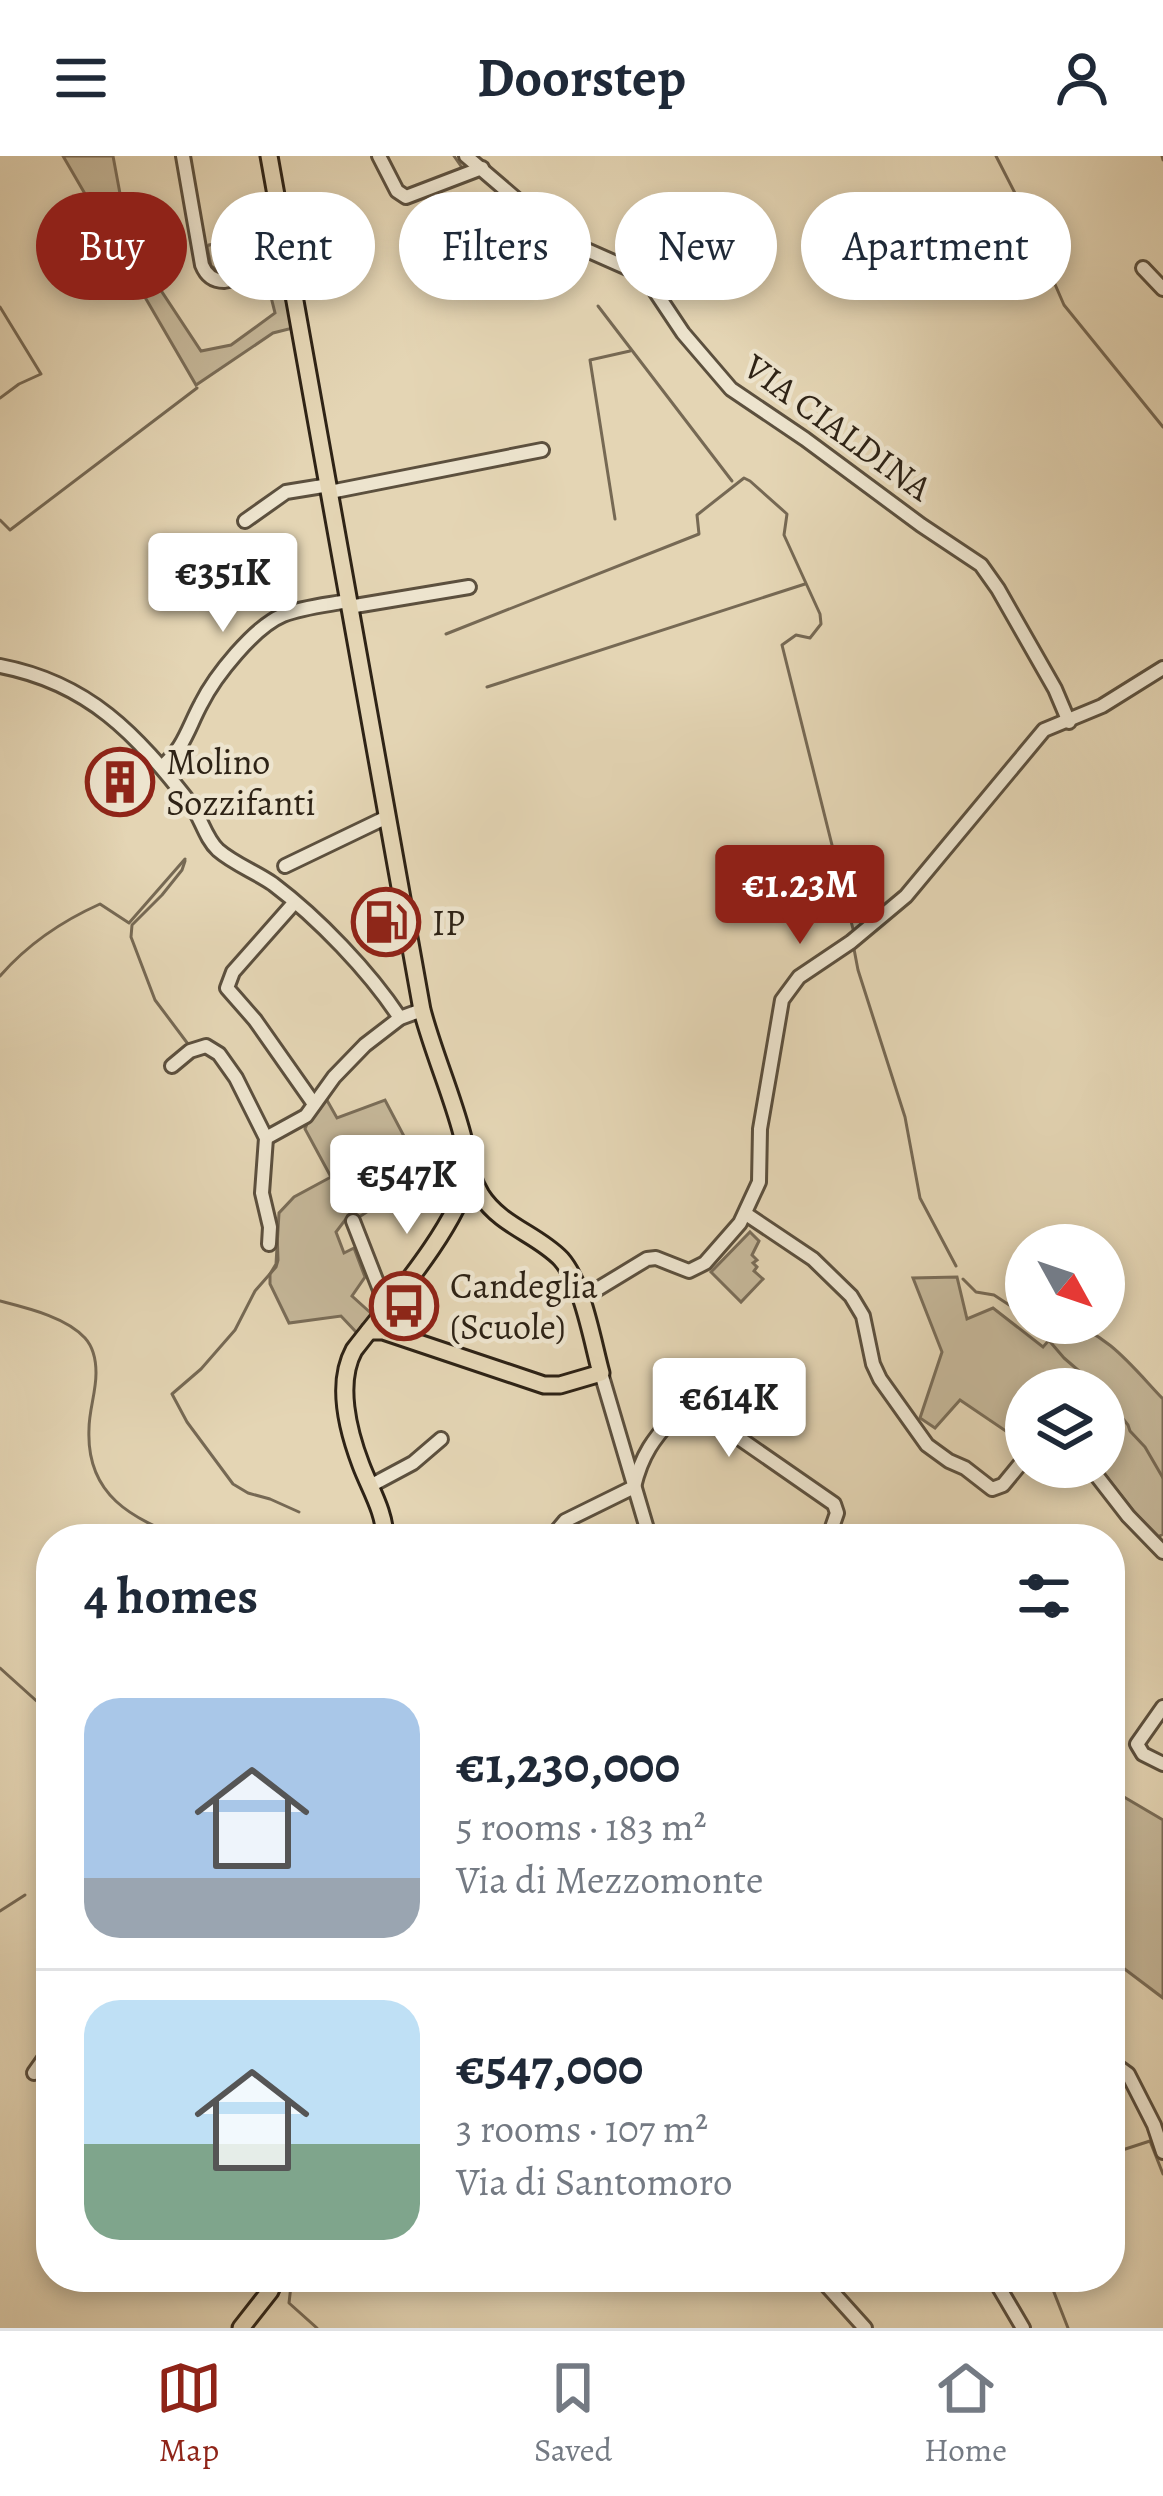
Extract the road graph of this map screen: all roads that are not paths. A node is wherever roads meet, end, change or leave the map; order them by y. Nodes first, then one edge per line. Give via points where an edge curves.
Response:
1 (183, 156) edge
2 (269, 156) edge
3 (379, 156) edge
4 (466, 156) edge
5 (482, 168) junction
6 (276, 192) edge
7 (1143, 268) dead end
8 (211, 276) edge
9 (1163, 290) edge
10 (296, 300) edge
11 (542, 450) dead end
12 (329, 488) junction
13 (244, 521) dead end
14 (469, 587) dead end
15 (349, 604) junction
16 (0, 666) edge
17 (1163, 668) edge
18 (1069, 722) junction
19 (161, 767) junction
20 (387, 818) junction
21 (285, 866) dead end
22 (294, 903) junction
23 (422, 1010) junction
24 (400, 1018) junction
25 (172, 1066) dead end
26 (314, 1104) junction
27 (266, 1138) junction
28 (469, 1174) junction
29 (746, 1214) junction
30 (353, 1221) dead end
31 (269, 1244) dead end
32 (580, 1300) junction
33 (380, 1322) junction
34 (601, 1373) junction
35 (441, 1439) dead end
36 (1005, 1484) edge
37 (370, 1486) junction
38 (634, 1486) junction
39 (1106, 1488) edge
40 (384, 1524) edge
41 (562, 1524) edge
42 (645, 1524) edge
43 (834, 1524) edge
44 (1163, 1552) edge
45 (1163, 1707) edge
46 (1163, 1764) edge
47 (36, 2070) edge
48 (1125, 2072) edge
49 (34, 2073) dead end
50 (1163, 2152) edge
51 (269, 2292) edge
52 (832, 2292) edge
53 (1002, 2292) edge
54 (241, 2328) edge
55 (865, 2328) edge
56 (1023, 2328) edge

1 - 8 street
2 - 6 main road
3 - 5 street via 406,197
4 - 5 street, VIA CIALDINA
5 - 18 street, VIA CIALDINA via 564,241 641,274 731,389 981,565
7 - 9 street
10 - 12 main road
11 - 12 street
12 - 13 street via 286,492
12 - 15 main road
14 - 15 street
15 - 19 street via 292,612 260,631 210,688 182,748
15 - 20 main road
16 - 19 street via 77,692
17 - 18 street
18 - 29 street via 1045,730 906,896 786,992 760,1129 759,1182
19 - 22 street via 214,846
20 - 21 street
20 - 23 main road
22 - 24 street via 363,968
22 - 26 street via 227,988
23 - 24 street
23 - 28 main road
24 - 26 street via 347,1062
25 - 27 street via 202,1046 214,1050
26 - 27 street via 299,1122
27 - 31 street
28 - 32 main road via 497,1214 563,1261
28 - 33 main road
29 - 32 street via 698,1268 651,1258
29 - 36 street via 851,1296 880,1379 934,1452 992,1489
30 - 33 street
32 - 34 main road
33 - 34 main road via 544,1385
33 - 37 main road via 349,1360 345,1390
34 - 38 street
35 - 37 street
37 - 40 main road
38 - 41 street
38 - 42 street
38 - 43 street via 646,1450 690,1404 834,1504
39 - 44 street
45 - 46 street via 1137,1744
47 - 49 street
48 - 50 street
51 - 54 main road
52 - 55 street
53 - 56 street

